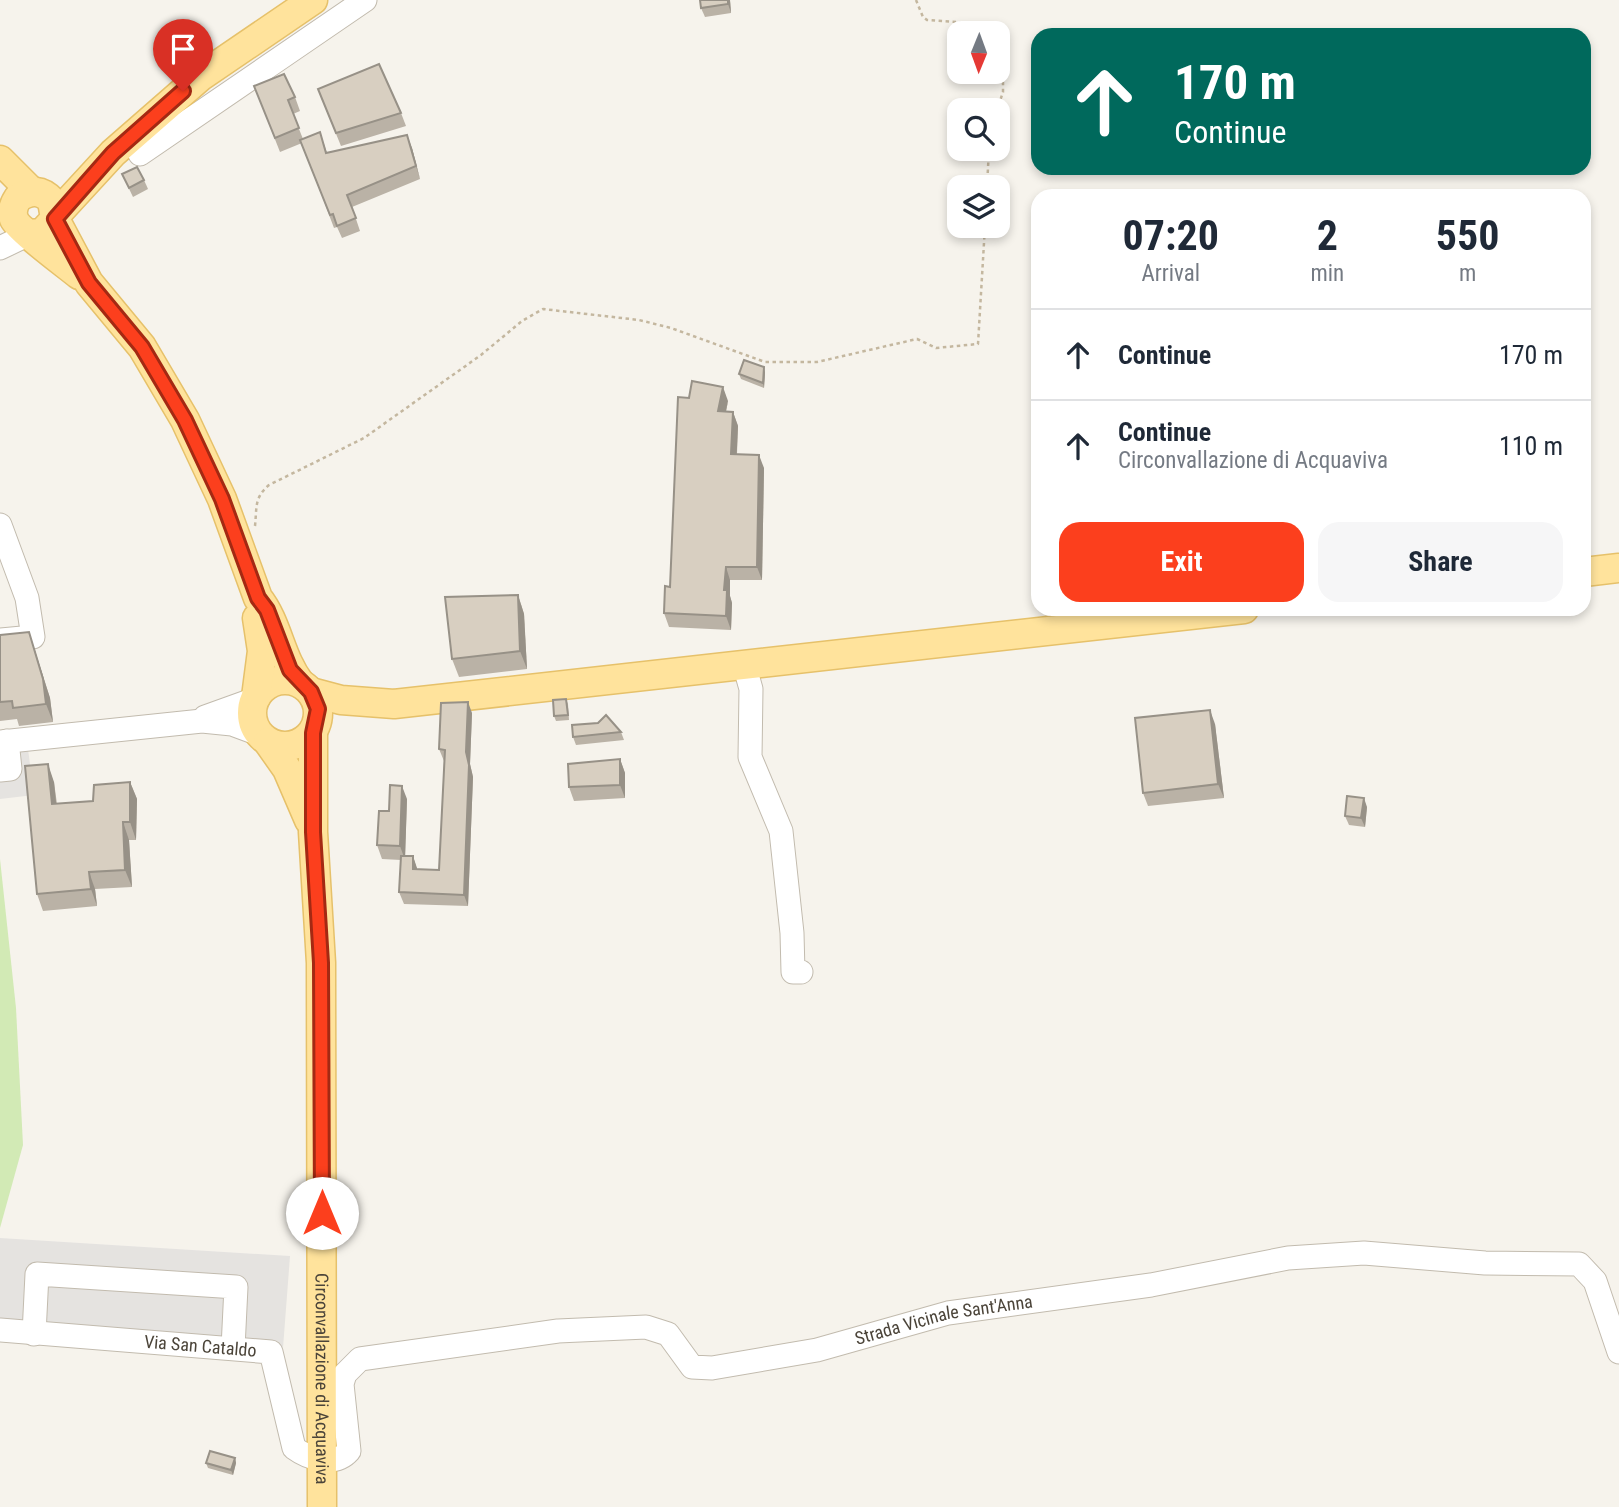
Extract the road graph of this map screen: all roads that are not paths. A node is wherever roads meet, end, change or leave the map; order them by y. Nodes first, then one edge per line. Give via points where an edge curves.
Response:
1 (313, 0) edge
2 (365, 0) edge
3 (222, 62) junction
4 (241, 87) junction
5 (126, 154) junction
6 (0, 160) edge
7 (0, 183) edge
8 (30, 214) edge
9 (0, 248) edge
10 (0, 525) edge
11 (1619, 568) edge
12 (1591, 571) edge
13 (258, 598) junction
14 (1180, 616) edge
15 (0, 640) edge
16 (744, 664) junction
17 (305, 688) junction
18 (256, 698) junction
19 (394, 704) junction
20 (174, 724) junction
21 (314, 730) junction
22 (263, 738) junction
23 (4, 742) edge
24 (0, 770) edge
25 (313, 832) junction
26 (801, 972) dead end
27 (0, 1330) edge
28 (34, 1334) junction
29 (233, 1348) junction
30 (1619, 1352) edge
31 (322, 1460) junction
32 (322, 1507) edge

1 - 3 main road
2 - 4 street
3 - 4 street
3 - 5 main road via 180,94
4 - 5 street
5 - 8 main road
6 - 8 main road
7 - 8 main road
8 - 9 street
8 - 13 main road via 142,347 217,487
10 - 15 street via 27,598 33,637
11 - 12 main road
13 - 17 main road via 290,670
13 - 18 main road via 262,651
14 - 16 main road
16 - 19 main road
16 - 26 street via 751,689 750,757 781,831 793,972
17 - 18 main road via 275,681
17 - 19 main road via 341,700
17 - 21 main road via 318,709
18 - 20 street via 222,713
18 - 22 main road via 252,717
19 - 21 main road via 344,716
20 - 22 street via 232,724
20 - 23 street
21 - 22 main road via 297,745 277,746
21 - 25 main road
22 - 25 main road via 291,777
23 - 24 street via 10,769
25 - 31 main road, Circonvallazione di Acquaviva via 321,963
27 - 28 street, Via San Cataldo
28 - 29 street, Via San Cataldo
28 - 29 street via 37,1274 223,1286 236,1287
29 - 31 street, Via San Cataldo via 271,1352 294,1448 306,1457
30 - 31 street, Strada Vicinale Sant'Anna via 1595,1280 1579,1264 1485,1263 1364,1253 1310,1256 1151,1285 948,1313 817,1350 712,1368 692,1367 668,1334 646,1327 545,1332 360,1359 342,1384 349,1451
31 - 32 main road, Circonvallazione di Acquaviva

